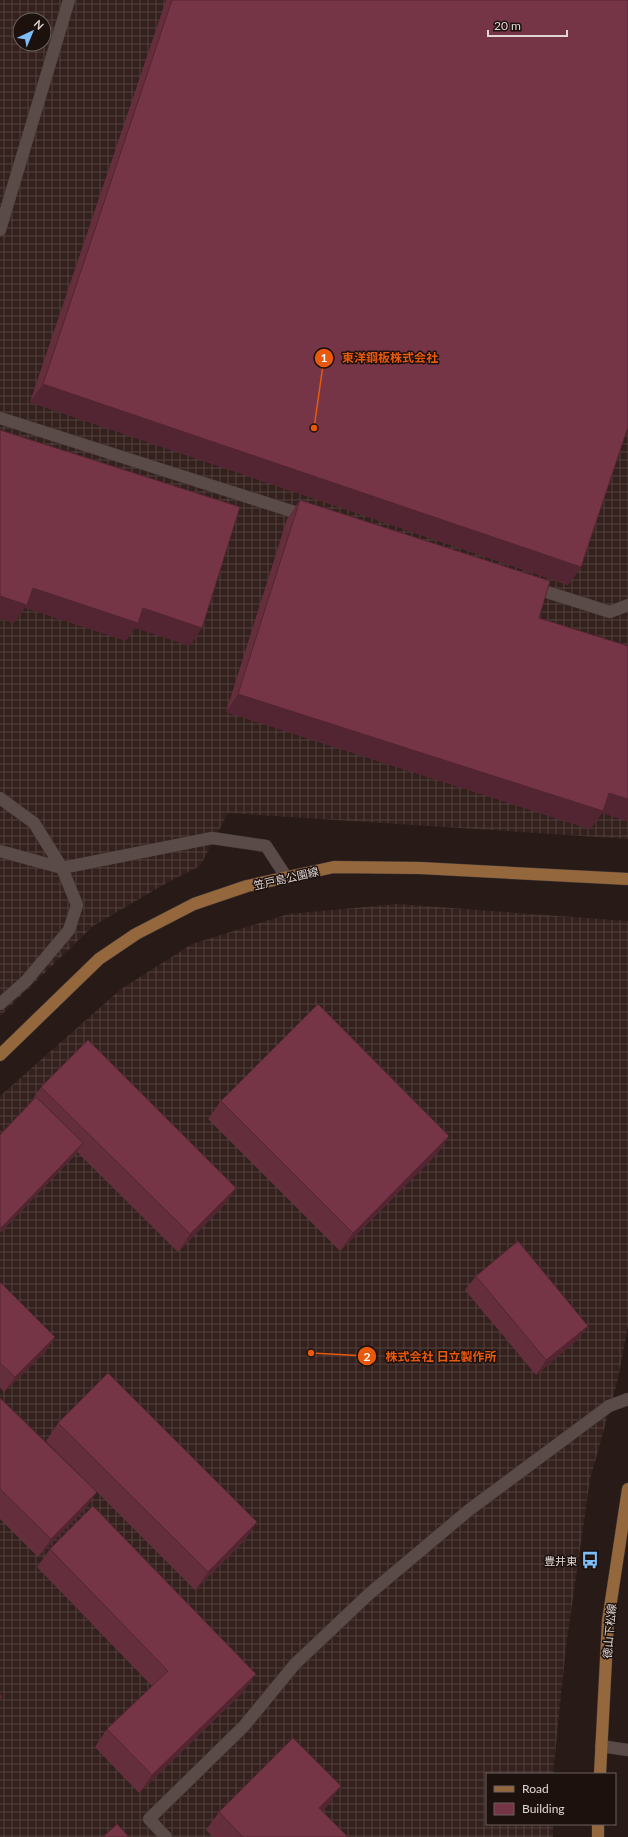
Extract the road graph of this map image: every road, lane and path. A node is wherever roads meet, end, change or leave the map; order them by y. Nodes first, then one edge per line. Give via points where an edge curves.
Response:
1 (69, 0) edge
2 (0, 230) edge
3 (0, 418) edge
4 (316, 519) edge
5 (520, 584) edge
6 (628, 605) edge
7 (0, 798) edge
8 (0, 850) edge
9 (62, 868) junction
10 (287, 878) junction
11 (628, 879) edge
12 (0, 1004) edge
13 (0, 1055) edge
14 (628, 1399) edge
15 (628, 1489) edge
16 (601, 1746) junction
17 (628, 1750) edge
18 (600, 1773) edge
19 (598, 1825) edge
20 (166, 1837) edge
21 (598, 1837) edge

1 - 2 street
3 - 4 street
5 - 6 street via 610,612
7 - 9 street via 34,823
8 - 9 street
9 - 10 street via 212,838 266,846
9 - 12 street via 77,905 69,930 26,981
10 - 11 main road, 笠戸島公園線 via 334,867 420,868
10 - 13 main road, 笠戸島公園線 via 248,886 194,904 136,934 99,960
14 - 20 street via 609,1406 469,1510 369,1594 295,1664 244,1726 149,1820
15 - 16 main road, 徳山下松線 via 608,1621
16 - 17 street
16 - 18 main road, 徳山下松線
19 - 21 main road

